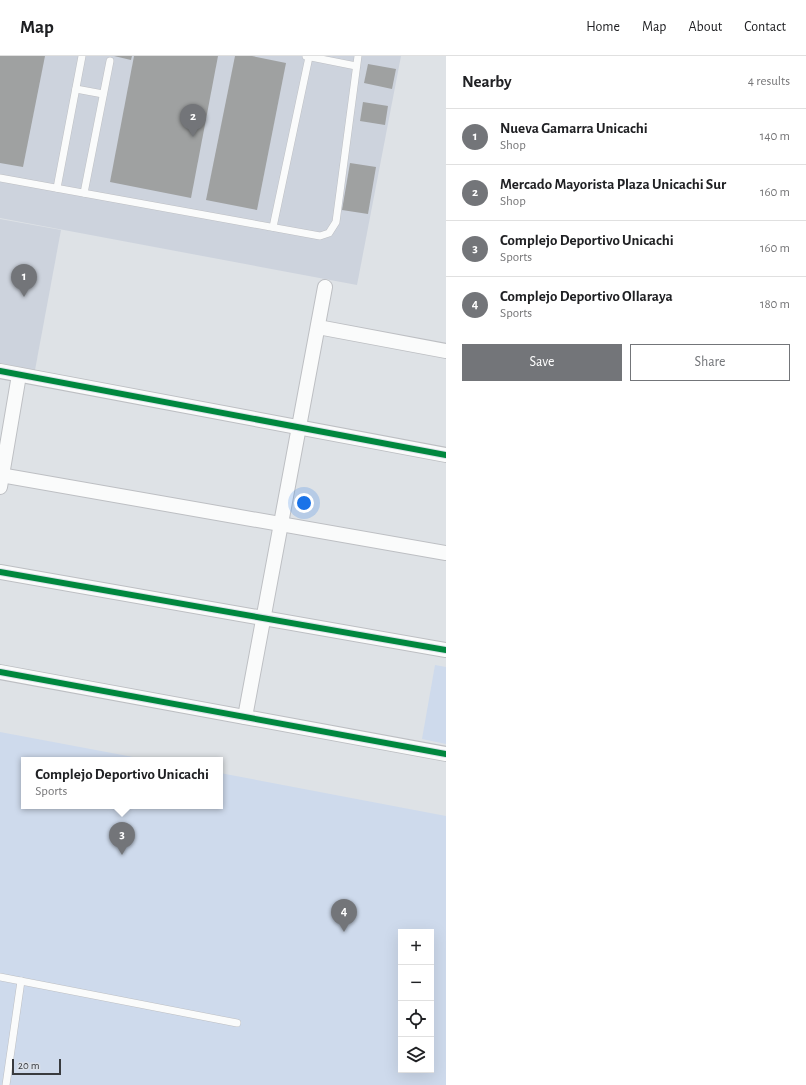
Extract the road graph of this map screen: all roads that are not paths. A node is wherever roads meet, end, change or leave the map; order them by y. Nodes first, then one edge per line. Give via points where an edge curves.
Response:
1 (82, 56) edge
2 (308, 56) edge
3 (358, 56) edge
4 (110, 62) dead end
5 (356, 66) junction
6 (76, 89) junction
7 (103, 94) junction
8 (0, 178) edge
9 (57, 188) junction
10 (84, 193) junction
11 (273, 227) junction
12 (325, 287) dead end
13 (318, 327) junction
14 (446, 351) edge
15 (0, 372) edge
16 (19, 375) junction
17 (299, 428) junction
18 (446, 455) edge
19 (1, 479) edge
20 (281, 524) junction
21 (446, 553) edge
22 (0, 572) edge
23 (264, 618) junction
24 (446, 650) edge
25 (0, 672) edge
26 (245, 717) junction
27 (446, 754) edge
28 (0, 977) edge
29 (21, 982) junction
30 (237, 1023) dead end
31 (6, 1085) edge

1 - 6 lane
2 - 5 lane
2 - 11 lane
3 - 5 lane
4 - 7 lane
5 - 11 lane via 336,222 329,232 320,236
6 - 7 lane
6 - 9 lane
7 - 10 lane
8 - 9 lane
9 - 10 lane
10 - 11 lane
12 - 13 street
13 - 14 street
13 - 17 street
15 - 16 street
16 - 17 street
16 - 19 street
17 - 18 street
17 - 20 street
19 - 20 street
20 - 21 street
20 - 23 street
22 - 23 street
23 - 24 street
23 - 26 street
25 - 26 street
26 - 27 street
28 - 29 lane
29 - 30 lane
29 - 31 lane

